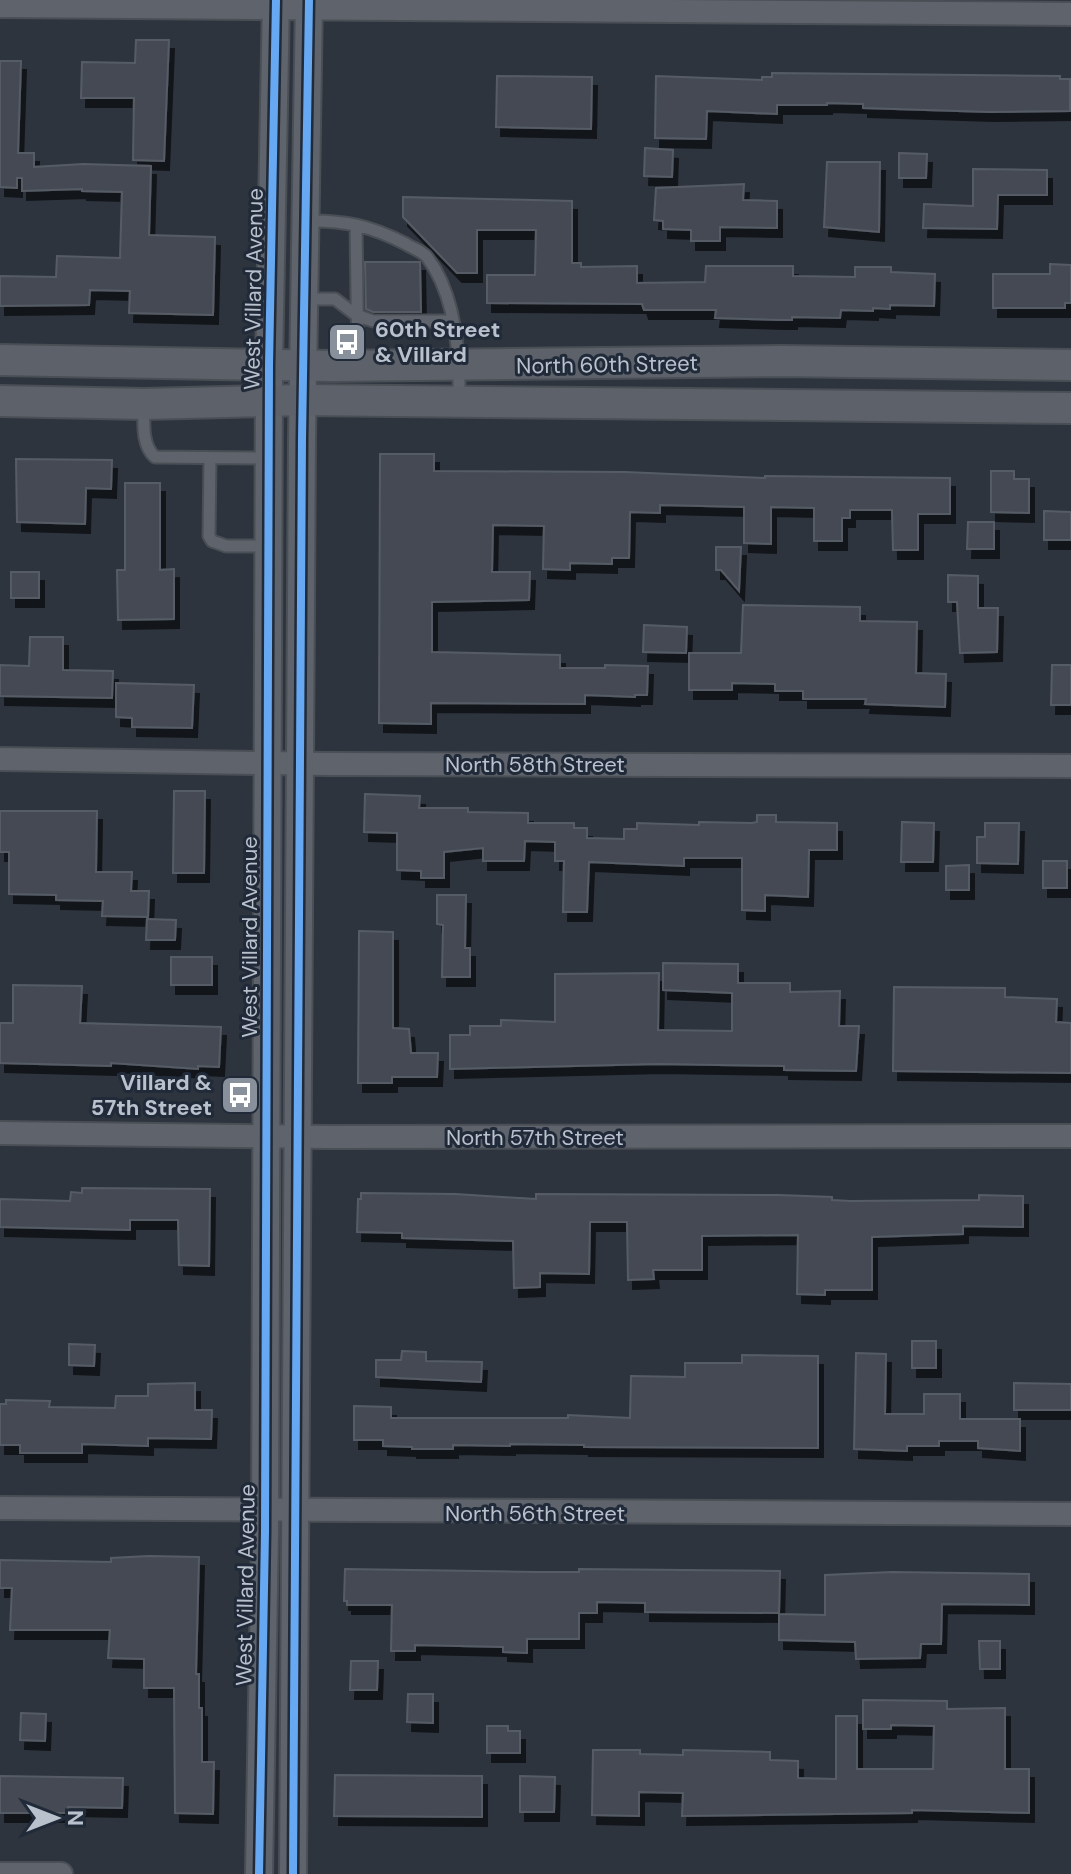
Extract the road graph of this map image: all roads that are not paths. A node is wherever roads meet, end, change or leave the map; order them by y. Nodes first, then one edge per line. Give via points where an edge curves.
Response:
1 (276, 4) edge
2 (309, 5) edge
3 (0, 6) edge
4 (1071, 14) edge
5 (304, 221) junction
6 (356, 225) junction
7 (305, 299) junction
8 (356, 315) junction
9 (452, 321) junction
10 (0, 360) edge
11 (269, 365) junction
12 (359, 365) junction
13 (1071, 365) edge
14 (304, 366) junction
15 (459, 366) junction
16 (303, 400) junction
17 (0, 401) edge
18 (269, 401) junction
19 (459, 402) junction
20 (144, 404) junction
21 (1071, 408) edge
22 (210, 458) junction
23 (270, 458) junction
24 (269, 546) junction
25 (0, 759) edge
26 (266, 762) junction
27 (300, 763) junction
28 (1071, 766) edge
29 (0, 1133) edge
30 (297, 1136) junction
31 (1071, 1136) edge
32 (267, 1137) junction
33 (0, 1508) edge
34 (265, 1511) junction
35 (296, 1512) junction
36 (1071, 1514) edge
37 (0, 1874) edge
38 (61, 1874) edge
39 (259, 1874) edge
40 (293, 1874) edge

1 - 2 street
1 - 3 street
1 - 11 street, West Villard Avenue
2 - 4 street
2 - 5 street
5 - 6 lane
5 - 7 street
6 - 8 lane
6 - 9 lane via 377,229 426,255 448,298
7 - 8 lane via 335,299
7 - 14 street
8 - 9 lane via 373,321
8 - 12 lane
9 - 15 lane
10 - 11 main road, North 60th Street
11 - 14 main road, North 60th Street
11 - 18 street, West Villard Avenue
12 - 14 main road, North 60th Street
12 - 15 main road, North 60th Street
13 - 15 main road, North 60th Street via 780,361
14 - 16 street
15 - 19 lane
16 - 18 main road, North 60th Street
16 - 19 main road, North 60th Street
16 - 27 street
17 - 20 main road, North 60th Street
18 - 20 main road, North 60th Street
18 - 23 street, West Villard Avenue
19 - 21 main road, North 60th Street
20 - 22 lane via 150,454
22 - 23 lane
22 - 24 lane via 212,541
23 - 24 street, West Villard Avenue
24 - 26 street, West Villard Avenue
25 - 26 street, North 58th Street
26 - 27 street, North 58th Street
26 - 32 street, West Villard Avenue
27 - 28 street, North 58th Street
27 - 30 street
29 - 32 street, North 57th Street
30 - 31 street, North 57th Street
30 - 32 street, North 57th Street
30 - 35 street
32 - 34 street, West Villard Avenue
33 - 34 street, North 56th Street
34 - 35 street, North 56th Street
34 - 39 street, West Villard Avenue
35 - 36 street, North 56th Street
35 - 40 street
37 - 38 street

